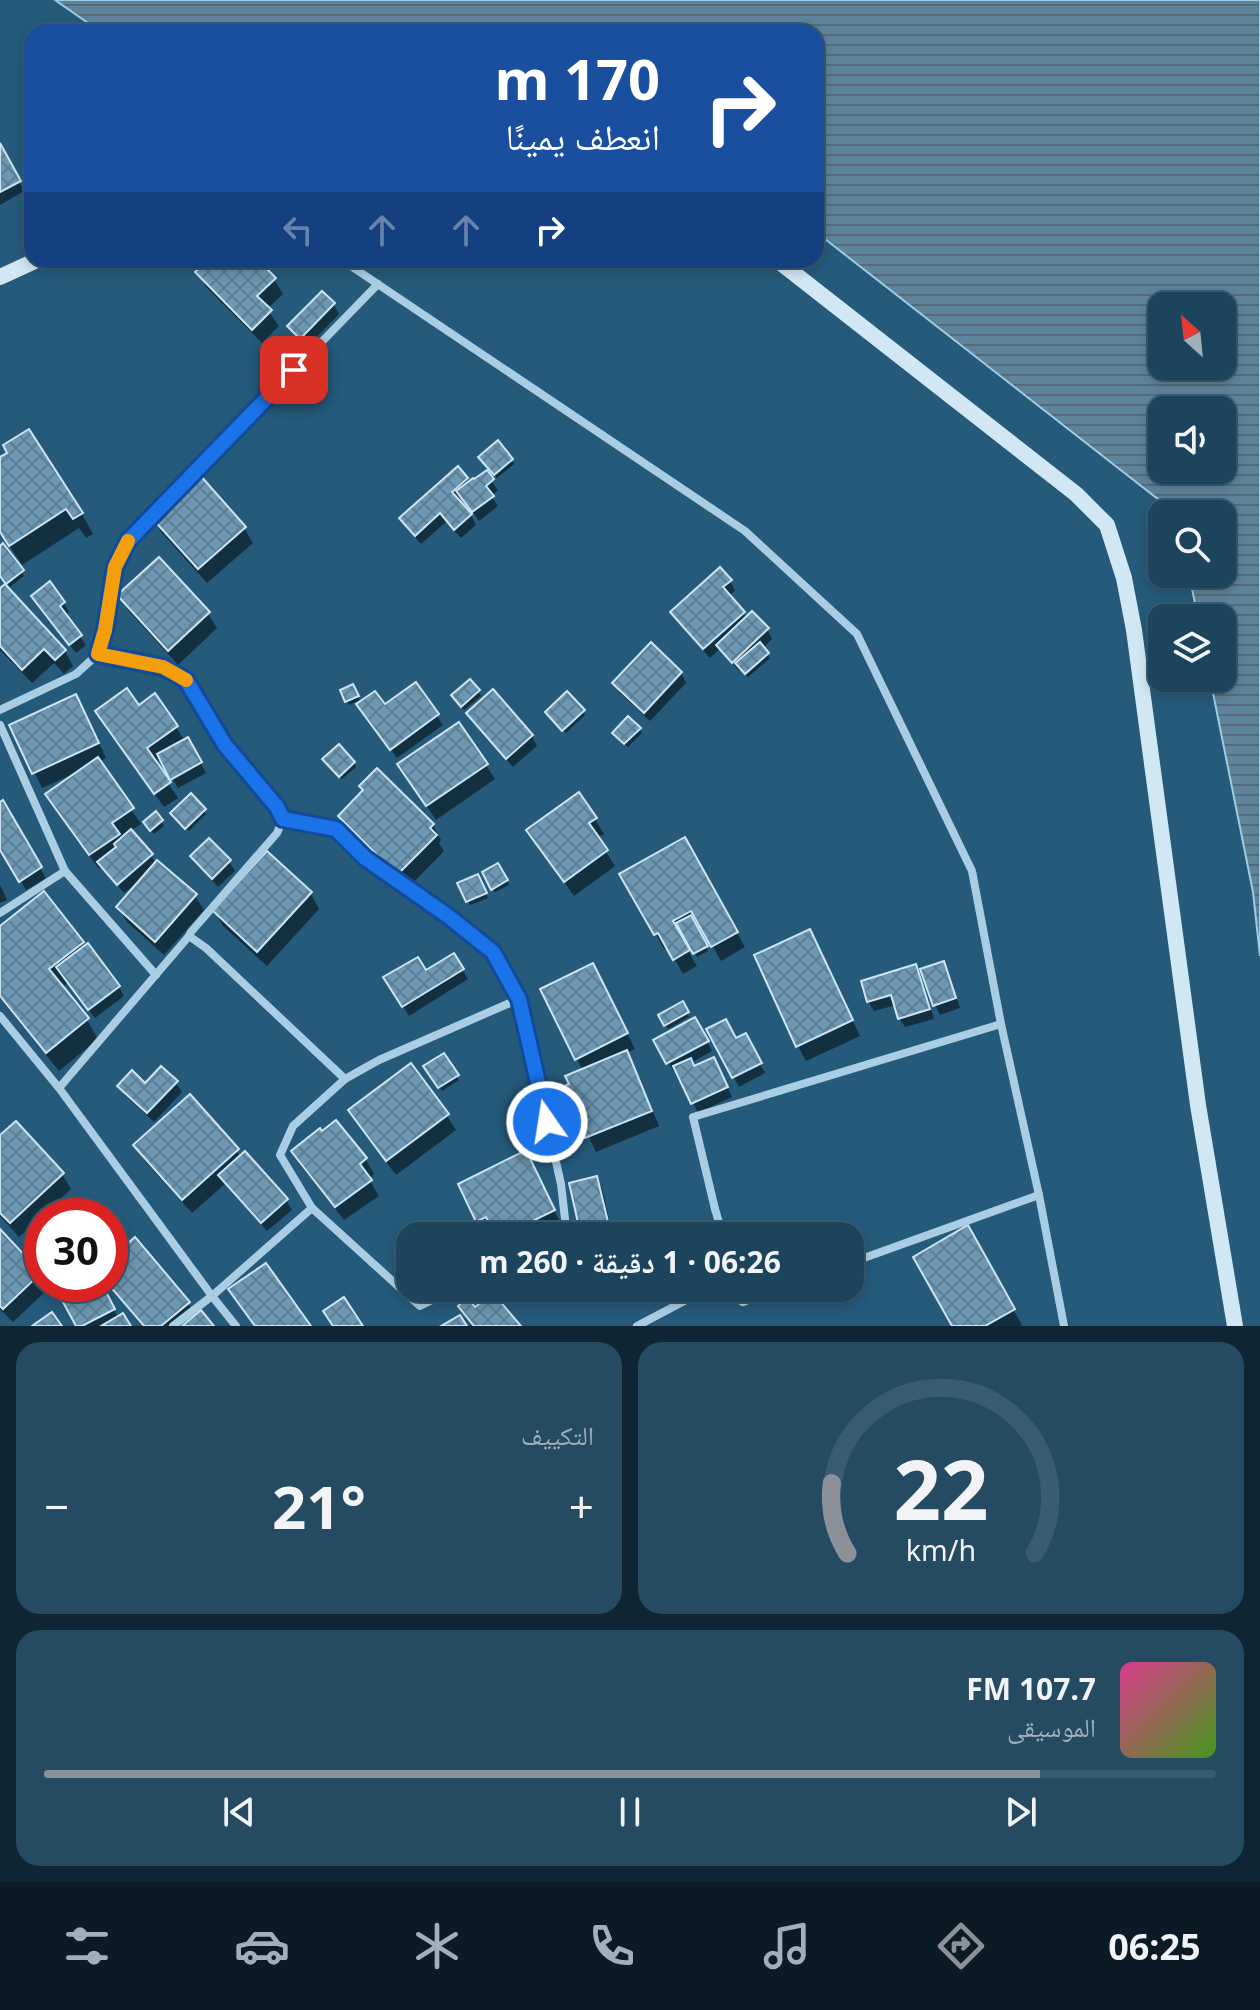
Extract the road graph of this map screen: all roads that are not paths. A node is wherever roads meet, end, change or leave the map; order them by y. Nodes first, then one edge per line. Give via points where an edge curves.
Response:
1 (24, 266) edge
2 (354, 268) edge
3 (787, 268) edge
4 (0, 277) edge
5 (378, 284) junction
6 (98, 654) junction
7 (0, 710) edge
8 (0, 725) edge
9 (283, 819) junction
10 (65, 871) junction
11 (0, 913) edge
12 (189, 936) junction
13 (156, 975) junction
14 (519, 999) junction
15 (0, 1016) edge
16 (1001, 1024) junction
17 (345, 1079) junction
18 (59, 1088) junction
19 (1039, 1195) junction
20 (312, 1208) junction
21 (565, 1222) edge
22 (719, 1222) edge
23 (864, 1258) edge
24 (396, 1284) edge
25 (212, 1296) junction
26 (682, 1302) edge
27 (173, 1326) edge
28 (236, 1326) edge
29 (637, 1326) edge
30 (1064, 1326) edge
31 (1235, 1326) edge

1 - 4 street
2 - 5 street
3 - 31 street via 1076,494 1107,525 1134,630 1198,1105
5 - 6 street via 128,541 115,567
5 - 16 street via 745,531 857,634 972,871
6 - 7 street via 76,674
6 - 9 street via 163,667 186,680 225,745
8 - 10 street
9 - 12 street via 277,833
9 - 14 street via 336,829 365,858 493,952
10 - 11 street
10 - 13 street
12 - 13 street
12 - 17 street
13 - 18 street
14 - 17 street
14 - 21 street
15 - 18 street
16 - 19 street
16 - 22 street via 693,1117
17 - 20 street via 293,1126 280,1155
18 - 25 street
19 - 23 street
19 - 30 street
20 - 24 street
20 - 25 street
25 - 27 street
25 - 28 street
26 - 29 street

